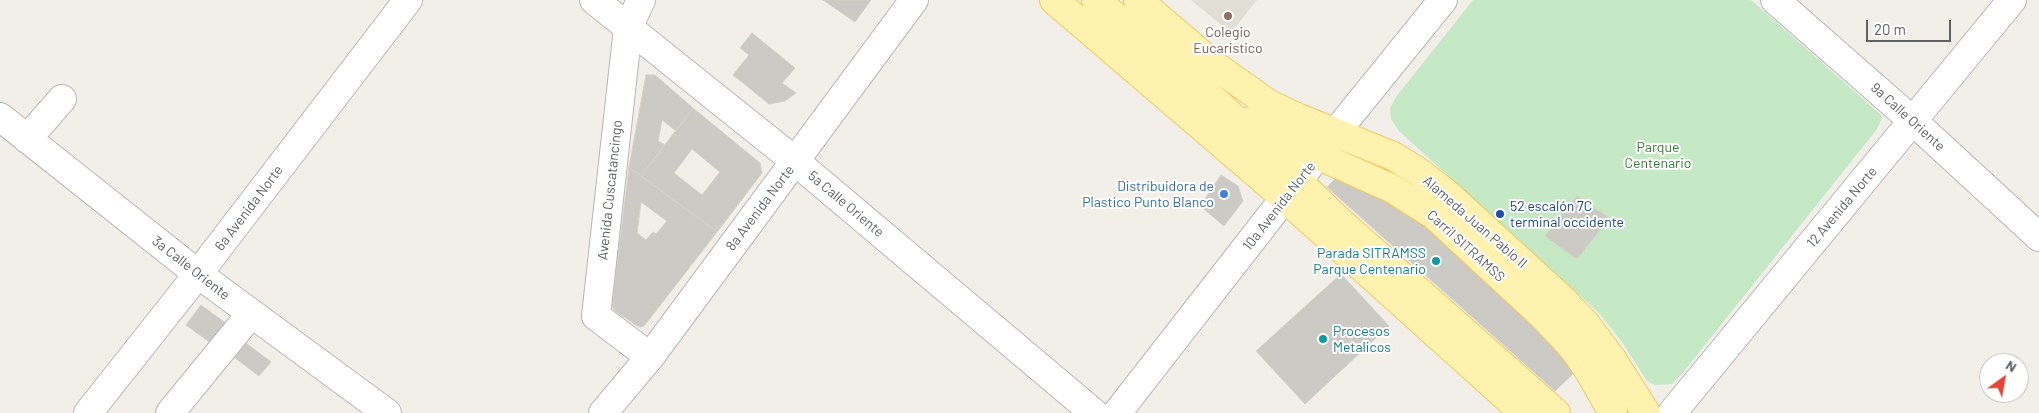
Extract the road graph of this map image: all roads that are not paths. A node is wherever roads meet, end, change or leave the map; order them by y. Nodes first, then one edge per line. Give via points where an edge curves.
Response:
1 (408, 0) edge
2 (594, 0) edge
3 (642, 0) edge
4 (914, 0) edge
5 (1054, 0) edge
6 (1096, 0) edge
7 (1138, 0) edge
8 (1444, 0) edge
9 (1775, 0) edge
10 (2012, 0) edge
11 (628, 28) junction
12 (62, 99) dead end
13 (1221, 106) junction
14 (0, 117) edge
15 (1913, 121) junction
16 (1336, 132) junction
17 (27, 138) junction
18 (1319, 155) junction
19 (795, 161) junction
20 (1292, 190) junction
21 (2039, 237) edge
22 (198, 274) junction
23 (251, 314) junction
24 (650, 357) junction
25 (88, 413) edge
26 (170, 413) edge
27 (387, 413) edge
28 (603, 413) edge
29 (1094, 413) edge
30 (1117, 413) edge
31 (1524, 413) edge
32 (1556, 413) edge
33 (1613, 413) edge
34 (1646, 413) edge
35 (1672, 413) edge

1 - 22 street, 6a Avenida Norte
2 - 11 street, 5a Calle Oriente
3 - 11 street, Avenida Cuscatancingo
4 - 19 street, 8a Avenida Norte
5 - 20 main road
6 - 13 main road, Carril SITRAMSS
7 - 16 main road, Alameda Juan Pablo II via 1214,64 1269,104
8 - 16 street, 10a Avenida Norte
9 - 15 street, 9a Calle Oriente
10 - 15 street, 12 Avenida Norte
11 - 19 street, 5a Calle Oriente
11 - 24 street, Avenida Cuscatancingo via 596,316
12 - 17 street
13 - 18 main road, Carril SITRAMSS
13 - 20 main road, Carril SITRAMSS
14 - 17 street, 3a Calle Oriente
15 - 21 street, 9a Calle Oriente
15 - 35 street, 12 Avenida Norte
16 - 18 street, 10a Avenida Norte
16 - 34 main road, Alameda Juan Pablo II via 1393,156 1446,193 1585,323
17 - 22 street, 3a Calle Oriente
18 - 20 street, 10a Avenida Norte
18 - 33 main road, Carril SITRAMSS via 1391,188 1434,215 1564,338 1589,371
19 - 24 street, 8a Avenida Norte
19 - 29 street, 5a Calle Oriente
20 - 30 street, 10a Avenida Norte
20 - 31 main road
20 - 32 main road, Carril SITRAMSS via 1337,219
22 - 23 street, 3a Calle Oriente
22 - 25 street, 6a Avenida Norte
23 - 26 street
23 - 27 street, 3a Calle Oriente
24 - 28 street, 8a Avenida Norte

